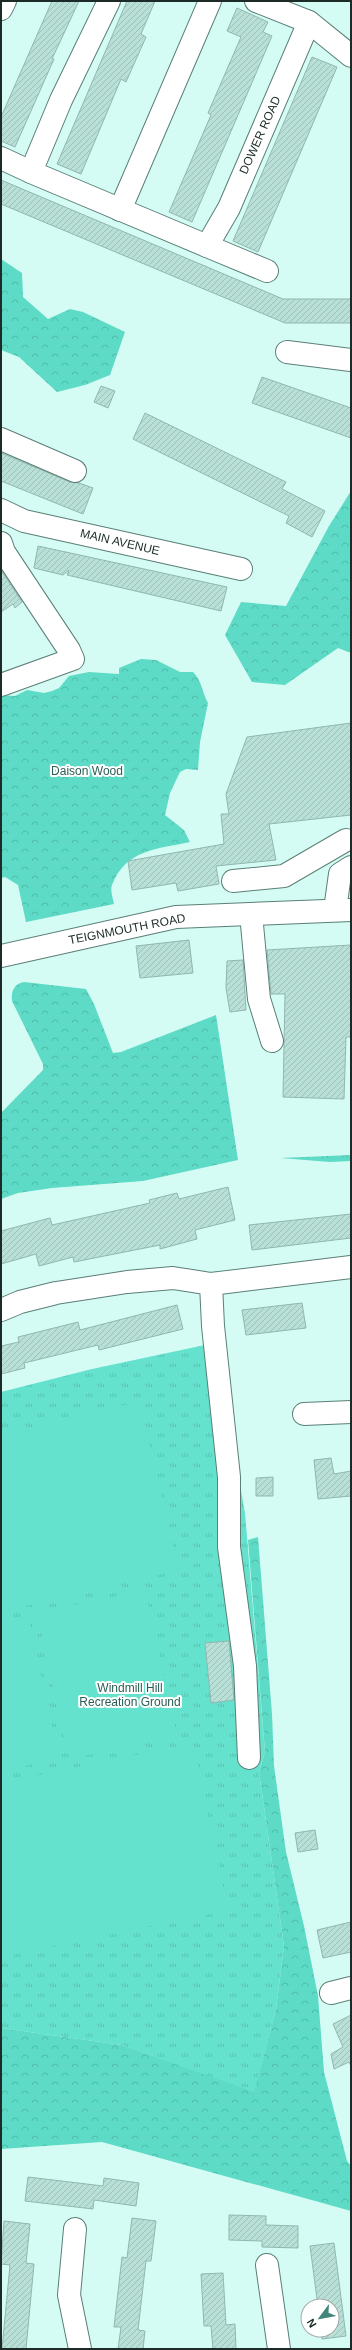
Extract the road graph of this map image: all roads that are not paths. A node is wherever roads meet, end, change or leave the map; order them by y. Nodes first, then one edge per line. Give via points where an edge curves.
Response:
1 (5, 1) edge
2 (109, 1) edge
3 (210, 1) edge
4 (256, 1) edge
5 (1, 10) edge
6 (309, 22) junction
7 (351, 56) edge
8 (1, 158) edge
9 (32, 172) junction
10 (120, 210) junction
11 (207, 246) junction
12 (267, 271) dead end
13 (287, 352) dead end
14 (351, 360) edge
15 (1, 439) edge
16 (75, 471) dead end
17 (1, 510) edge
18 (24, 521) junction
19 (1, 543) edge
20 (240, 569) dead end
21 (1, 686) edge
22 (346, 840) dead end
23 (351, 867) edge
24 (268, 878) junction
25 (233, 881) dead end
26 (343, 910) edge
27 (260, 913) junction
28 (1, 956) edge
29 (272, 1041) dead end
30 (351, 1267) edge
31 (211, 1284) junction
32 (1, 1310) edge
33 (351, 1412) edge
34 (304, 1414) dead end
35 (248, 1758) dead end
36 (75, 2229) dead end
37 (267, 2265) dead end
38 (80, 2349) edge
39 (279, 2349) edge

1 - 5 street
2 - 9 street via 61,100
3 - 10 street
4 - 6 street
6 - 7 street
6 - 11 street, DOWER ROAD via 229,208
8 - 9 street
9 - 10 street
10 - 11 street
11 - 12 street
13 - 14 street
15 - 16 street
17 - 18 street, MAIN AVENUE
18 - 19 street
18 - 20 street, MAIN AVENUE
19 - 21 street via 4,552 73,659
22 - 24 street via 284,876
23 - 26 street via 340,874
24 - 25 street
24 - 27 street
26 - 27 street, TEIGNMOUTH ROAD
27 - 28 street, TEIGNMOUTH ROAD via 176,917
27 - 29 street via 259,999
30 - 31 street
31 - 32 street via 173,1278 127,1282 56,1293 20,1302
31 - 35 street via 229,1477 230,1547 245,1666
33 - 34 street
36 - 38 street via 69,2295
37 - 39 street

